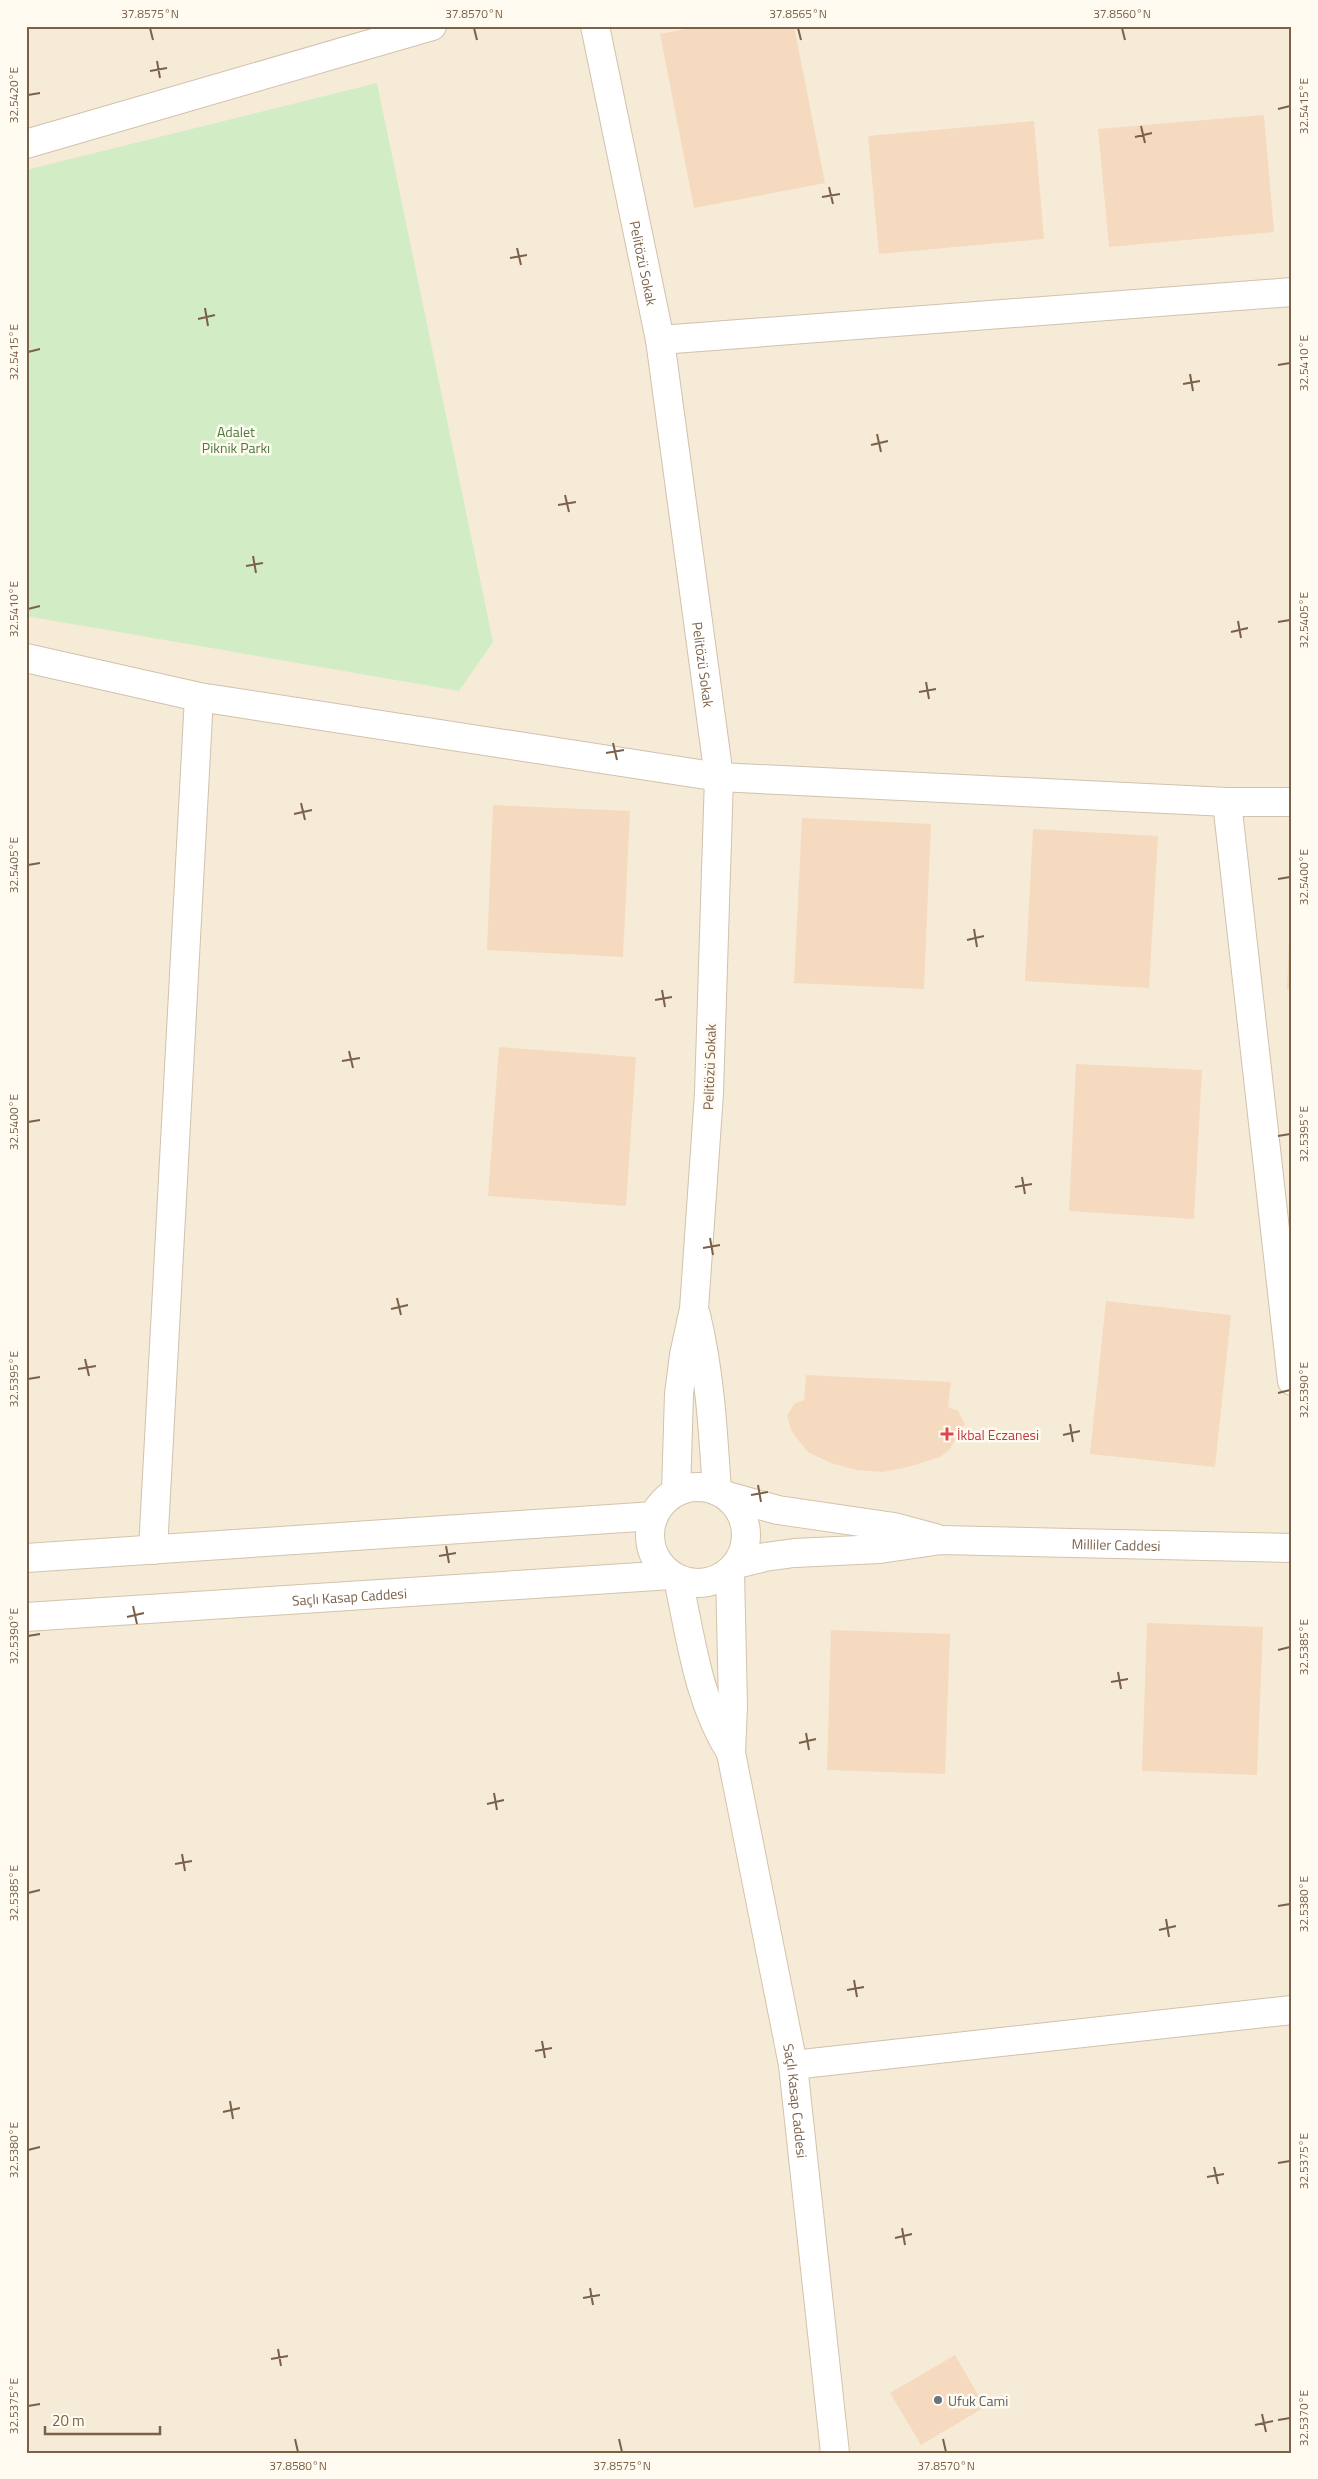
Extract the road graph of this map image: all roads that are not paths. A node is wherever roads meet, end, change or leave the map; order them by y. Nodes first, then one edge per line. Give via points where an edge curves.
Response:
1 (432, 26) edge
2 (595, 26) edge
3 (26, 144) edge
4 (1292, 292) edge
5 (660, 340) junction
6 (26, 658) edge
7 (199, 698) junction
8 (718, 777) junction
9 (1227, 802) junction
10 (1292, 802) edge
11 (694, 1309) junction
12 (1292, 1381) edge
13 (676, 1492) junction
14 (722, 1493) junction
15 (654, 1516) junction
16 (942, 1540) junction
17 (1292, 1548) edge
18 (153, 1550) junction
19 (26, 1558) edge
20 (734, 1568) junction
21 (675, 1577) junction
22 (26, 1617) edge
23 (731, 1753) junction
24 (1292, 2010) edge
25 (793, 2065) junction
26 (835, 2453) edge

1 - 3 street
2 - 5 street, Pelitözü Sokak
4 - 5 street
5 - 8 street, Pelitözü Sokak
6 - 7 street
7 - 8 street
7 - 18 street
8 - 9 street
8 - 11 street, Pelitözü Sokak via 709,1093
9 - 10 street
9 - 12 street
11 - 13 street, Pelitözü Sokak via 678,1394
11 - 14 street, Pelitözü Sokak via 705,1354
13 - 14 street via 696,1486
13 - 15 street via 666,1498
14 - 16 street, Milliler Caddesi via 778,1510 894,1527
14 - 20 street via 735,1504 746,1522 746,1545
15 - 18 street
15 - 21 street via 650,1527 652,1548 662,1568
16 - 17 street, Milliler Caddesi
16 - 20 street, Milliler Caddesi via 880,1549 794,1553 765,1557
18 - 19 street
20 - 21 street via 700,1584
20 - 23 street, Saçlı Kasap Caddesi
21 - 22 street, Saçlı Kasap Caddesi
21 - 23 street, Saçlı Kasap Caddesi via 701,1688 718,1733
23 - 25 street, Saçlı Kasap Caddesi
24 - 25 street
25 - 26 street, Saçlı Kasap Caddesi

